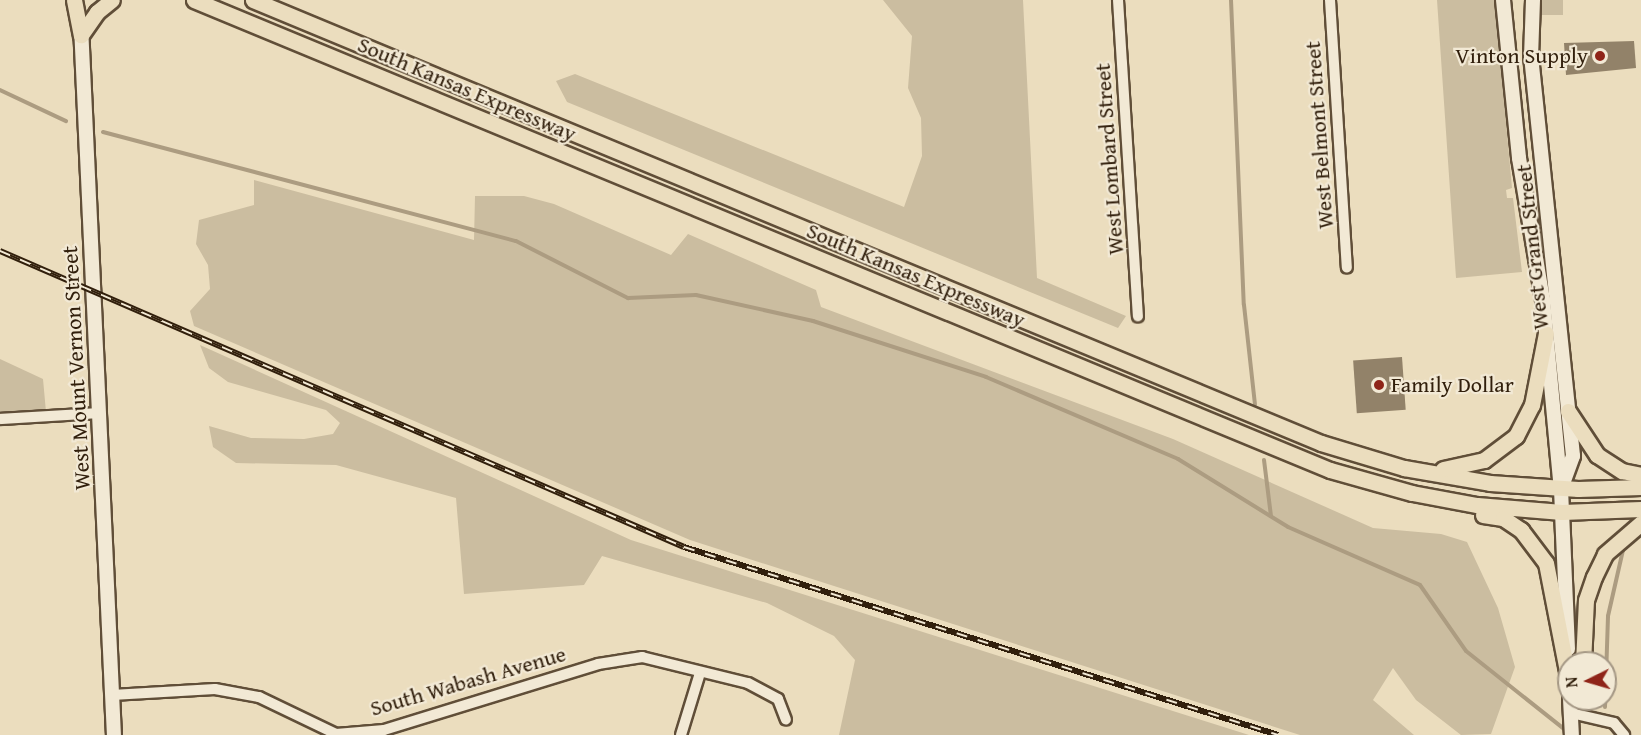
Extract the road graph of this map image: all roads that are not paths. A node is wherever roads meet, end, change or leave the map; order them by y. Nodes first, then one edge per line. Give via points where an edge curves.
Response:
1 (74, 0) edge
2 (80, 0) edge
3 (112, 0) edge
4 (194, 0) edge
5 (253, 0) edge
6 (1118, 0) edge
7 (1330, 0) edge
8 (1503, 0) edge
9 (1533, 0) edge
10 (81, 35) junction
11 (1347, 267) dead end
12 (1138, 316) dead end
13 (1546, 333) junction
14 (1568, 411) junction
15 (99, 413) junction
16 (0, 419) edge
17 (1404, 468) junction
18 (1641, 475) edge
19 (1641, 487) edge
20 (1561, 489) junction
21 (1412, 493) junction
22 (1641, 509) edge
23 (1562, 512) junction
24 (1641, 523) edge
25 (1564, 651) edge
26 (1568, 651) edge
27 (1584, 651) edge
28 (700, 673) junction
29 (112, 695) junction
30 (1571, 711) edge
31 (1574, 711) edge
32 (786, 720) dead end
33 (385, 733) edge
34 (114, 735) edge
35 (681, 735) edge
36 (1572, 735) edge
37 (1624, 735) edge

1 - 10 main road
2 - 10 main road, West Mount Vernon Street
3 - 10 main road via 97,12
4 - 21 main road, South Kansas Expressway via 1290,455
5 - 17 main road, South Kansas Expressway via 1281,427
6 - 12 street, West Lombard Street
7 - 11 street, West Belmont Street
8 - 13 main road, West Grand Street via 1519,158
9 - 14 main road, West Grand Street via 1531,56
10 - 15 main road, West Mount Vernon Street
13 - 17 main road via 1532,405 1510,442 1464,468
13 - 20 main road, West Grand Street
14 - 18 main road via 1597,454 1622,471
14 - 20 main road, West Grand Street via 1573,456
15 - 16 street
15 - 29 main road, West Mount Vernon Street
17 - 20 main road, South Kansas Expressway via 1490,483
19 - 20 main road, South Kansas Expressway
20 - 23 main road, West Grand Street
21 - 23 main road, South Kansas Expressway
21 - 25 main road via 1445,509 1503,518 1540,551 1558,608
22 - 23 main road, South Kansas Expressway
23 - 26 main road, West Grand Street
24 - 27 main road via 1605,554 1594,577 1586,600
28 - 32 street, South Wabash Avenue via 748,682 778,699
28 - 33 street, South Wabash Avenue via 642,657 598,664
28 - 35 street
29 - 33 street, South Wabash Avenue via 215,689 259,697 336,734
29 - 34 main road, West Mount Vernon Street
30 - 36 main road
31 - 37 street via 1614,723

